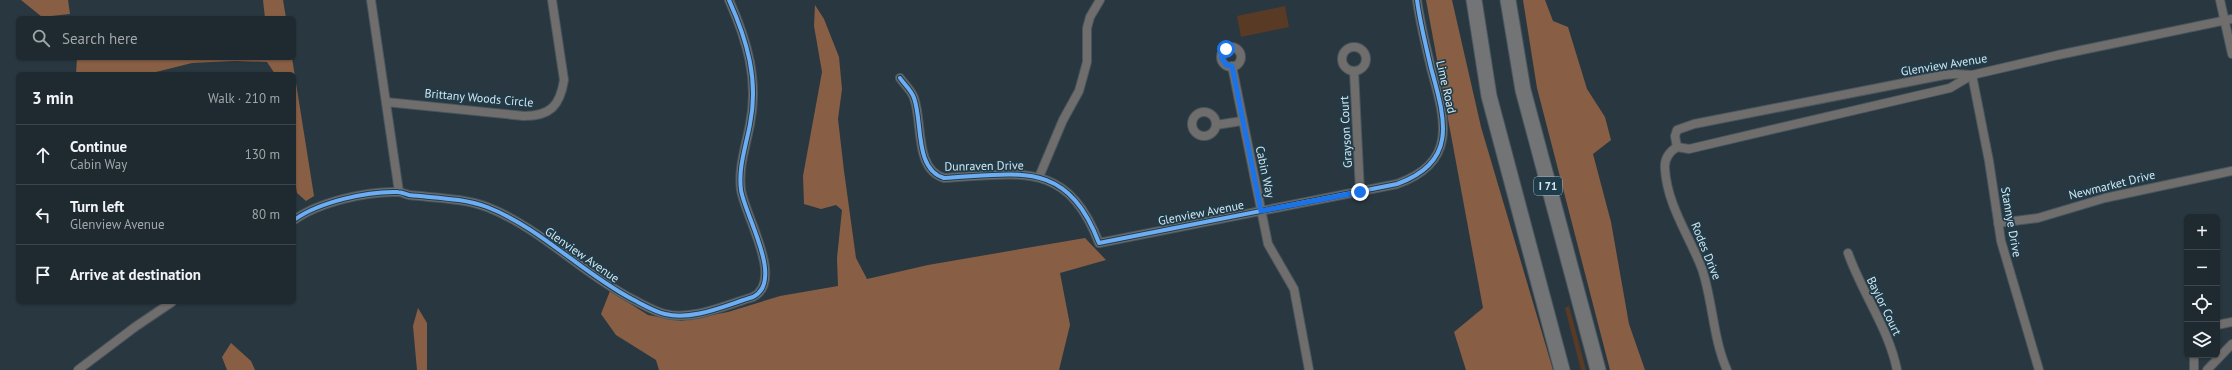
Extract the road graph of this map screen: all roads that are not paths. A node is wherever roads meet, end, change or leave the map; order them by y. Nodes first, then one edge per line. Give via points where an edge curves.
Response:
1 (371, 0) edge
2 (552, 0) edge
3 (729, 0) edge
4 (1100, 0) edge
5 (1417, 0) edge
6 (1474, 0) edge
7 (1508, 0) edge
8 (2220, 0) edge
9 (2228, 20) edge
10 (2232, 54) edge
11 (1232, 66) dead end
12 (1354, 71) dead end
13 (1972, 75) junction
14 (900, 78) dead end
15 (386, 102) junction
16 (1242, 121) junction
17 (1216, 125) dead end
18 (1677, 147) junction
19 (2232, 170) edge
20 (1421, 173) joint
21 (1039, 177) junction
22 (399, 192) junction
23 (1360, 192) junction
24 (1261, 211) junction
25 (296, 219) edge
26 (1998, 223) junction
27 (1099, 243) joint
28 (1848, 253) dead end
29 (169, 304) edge
30 (2232, 322) edge
31 (2220, 324) edge
32 (2232, 344) edge
33 (2194, 358) edge
34 (78, 370) edge
35 (1309, 370) edge
36 (1562, 370) edge
37 (1598, 370) edge
38 (1727, 370) edge
39 (1897, 370) edge
40 (2039, 370) edge
41 (2194, 370) edge
42 (2207, 370) edge

1 - 15 street
2 - 15 street, Brittany Woods Circle via 564,80 562,92 556,103 545,114 524,116
3 - 22 street, Glenview Avenue via 742,31 751,66 753,108 740,184 760,248 764,286 759,294 695,314 665,314 652,310 615,290 506,216 470,202
4 - 21 street via 1087,28 1087,62 1079,91 1063,120
5 - 20 street, Lime Road via 1443,113 1444,129 1438,153
6 - 36 highway, I 71 via 1489,96
7 - 37 highway, I 71 via 1523,90
8 - 9 street
9 - 10 street
9 - 13 street, Glenview Avenue
11 - 16 street, Cabin Way
12 - 23 street, Grayson Court
13 - 18 street via 1950,88 1689,149
13 - 18 street, Glenview Avenue via 1944,75 1681,127 1675,136
13 - 26 street, Stannye Drive
14 - 21 street, Dunraven Drive via 914,97 926,164 933,172 944,178 1029,174
15 - 22 street
16 - 17 street
16 - 24 street, Cabin Way
18 - 38 street, Rodes Drive via 1668,156 1666,176 1679,218 1708,289
19 - 26 street, Newmarket Drive via 2105,198 2038,218
20 - 23 street, Glenview Avenue via 1397,184
21 - 27 street, Dunraven Drive via 1057,184 1074,197 1085,212
22 - 25 street, Glenview Avenue via 358,197 322,206 309,210
23 - 24 street, Glenview Avenue
24 - 27 street, Glenview Avenue
24 - 35 street, Cabin Way via 1268,244 1294,288
26 - 40 street, Stannye Drive via 2007,264
28 - 39 street, Baylor Court via 1859,283 1890,344
29 - 34 street
30 - 31 street
32 - 42 street
33 - 41 street

